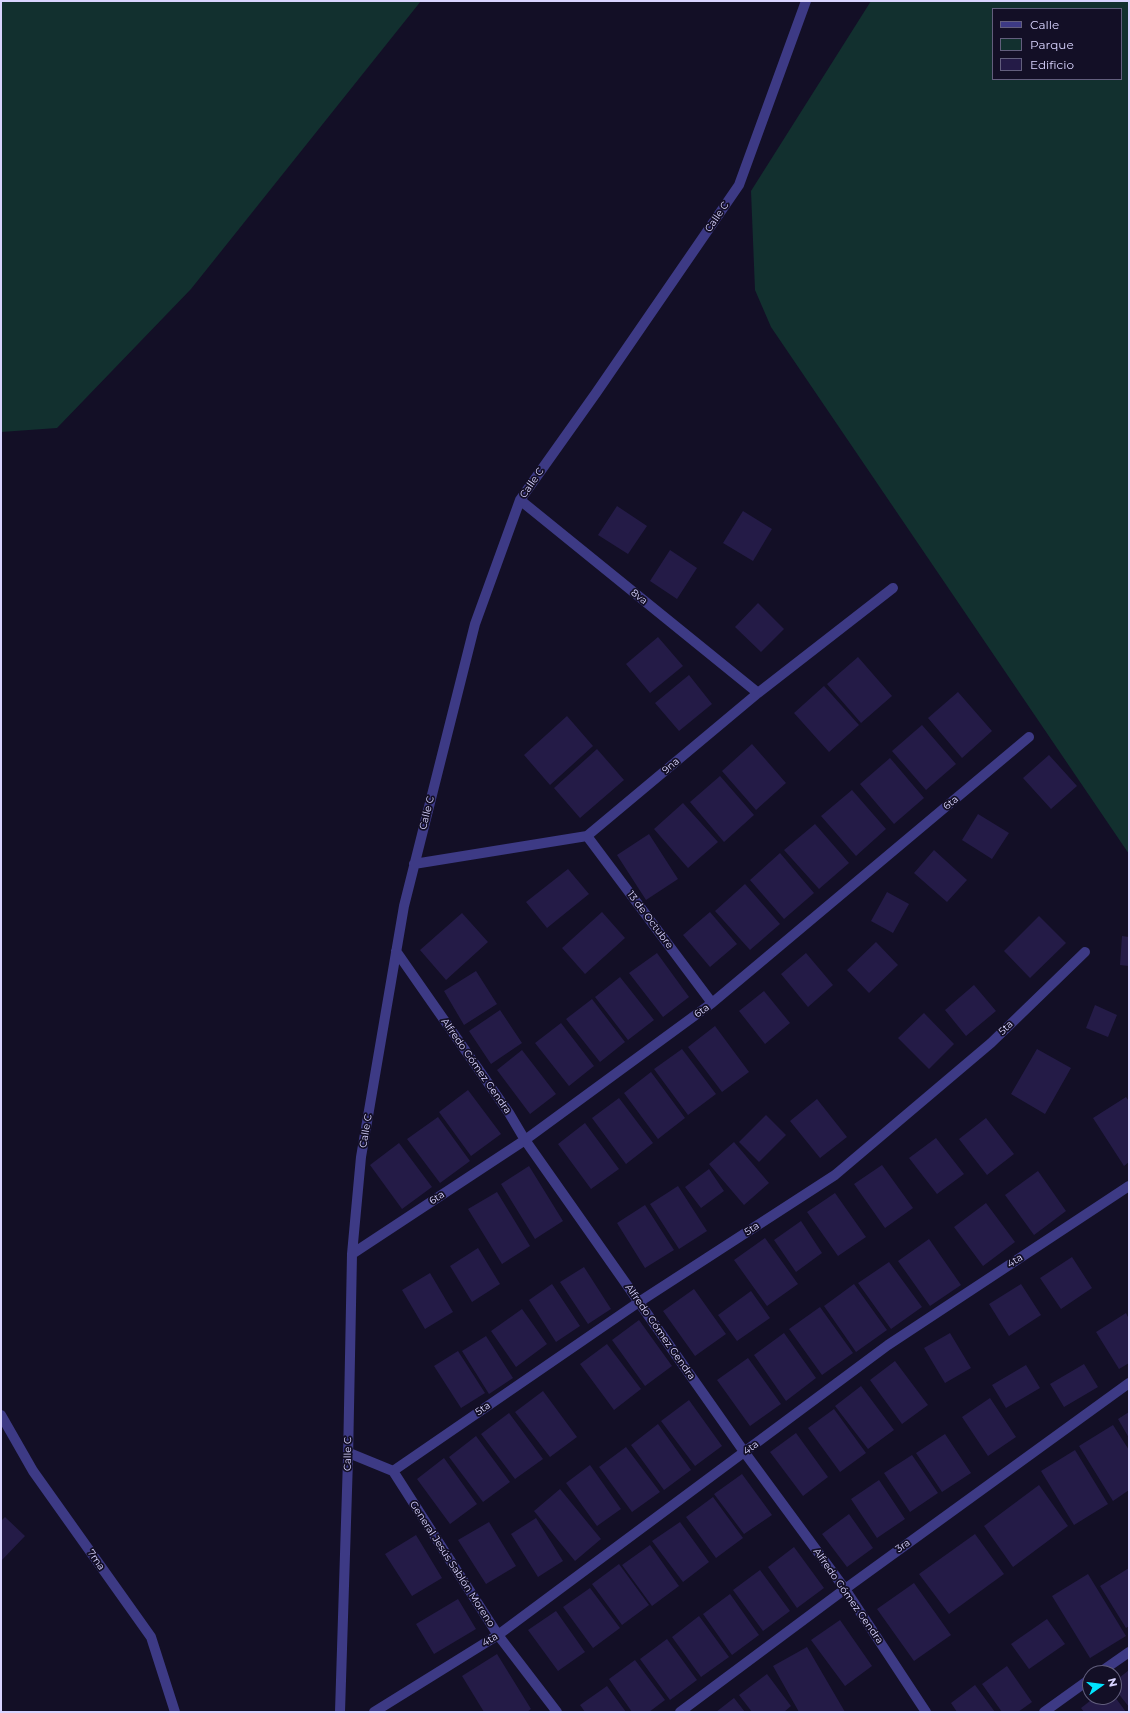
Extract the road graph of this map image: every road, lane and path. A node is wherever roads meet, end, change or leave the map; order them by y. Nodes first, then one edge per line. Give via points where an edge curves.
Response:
1 (806, 1) edge
2 (520, 500) junction
3 (893, 588) dead end
4 (758, 694) junction
5 (1029, 737) dead end
6 (587, 836) junction
7 (414, 864) junction
8 (396, 951) junction
9 (1085, 952) dead end
10 (712, 1003) junction
11 (525, 1140) junction
12 (1129, 1186) edge
13 (352, 1254) junction
14 (639, 1302) junction
15 (1129, 1383) edge
16 (1, 1415) edge
17 (349, 1453) junction
18 (745, 1453) junction
19 (393, 1471) junction
20 (845, 1589) junction
21 (498, 1636) junction
22 (1129, 1652) edge
23 (1110, 1665) edge
24 (1082, 1685) edge
25 (175, 1712) edge
26 (340, 1712) edge
27 (374, 1712) edge
28 (557, 1712) edge
29 (680, 1712) edge
30 (926, 1712) edge
31 (1044, 1712) edge

1 - 2 street, Calle C via 739,185
2 - 4 street, 8va
2 - 7 street, Calle C via 475,624
3 - 4 street, 9na
4 - 6 street, 9na
5 - 10 street, 6ta
6 - 7 street
6 - 10 street, 13 de Octubre
7 - 8 street, Calle C
8 - 11 street, Alfredo Gómez Gendra via 509,1113
8 - 13 street, Calle C via 361,1157
9 - 14 street, 5ta via 991,1043 836,1176
10 - 11 street, 6ta
11 - 13 street, 6ta
11 - 14 street, Alfredo Gómez Gendra
12 - 18 street, 4ta via 888,1345
13 - 17 street, Calle C
14 - 18 street, Alfredo Gómez Gendra
14 - 19 street, 5ta
15 - 20 street, 3ra
16 - 25 street, 7ma via 33,1471 150,1637
17 - 19 street
17 - 26 street, Calle C
18 - 20 street, Alfredo Gómez Gendra
18 - 21 street, 4ta
19 - 21 street, General Jesús Sablón Moreno
20 - 29 street, 3ra
20 - 30 street, Alfredo Gómez Gendra
21 - 27 street, 4ta
21 - 28 street, General Jesús Sablón Moreno
22 - 23 street
24 - 31 street

